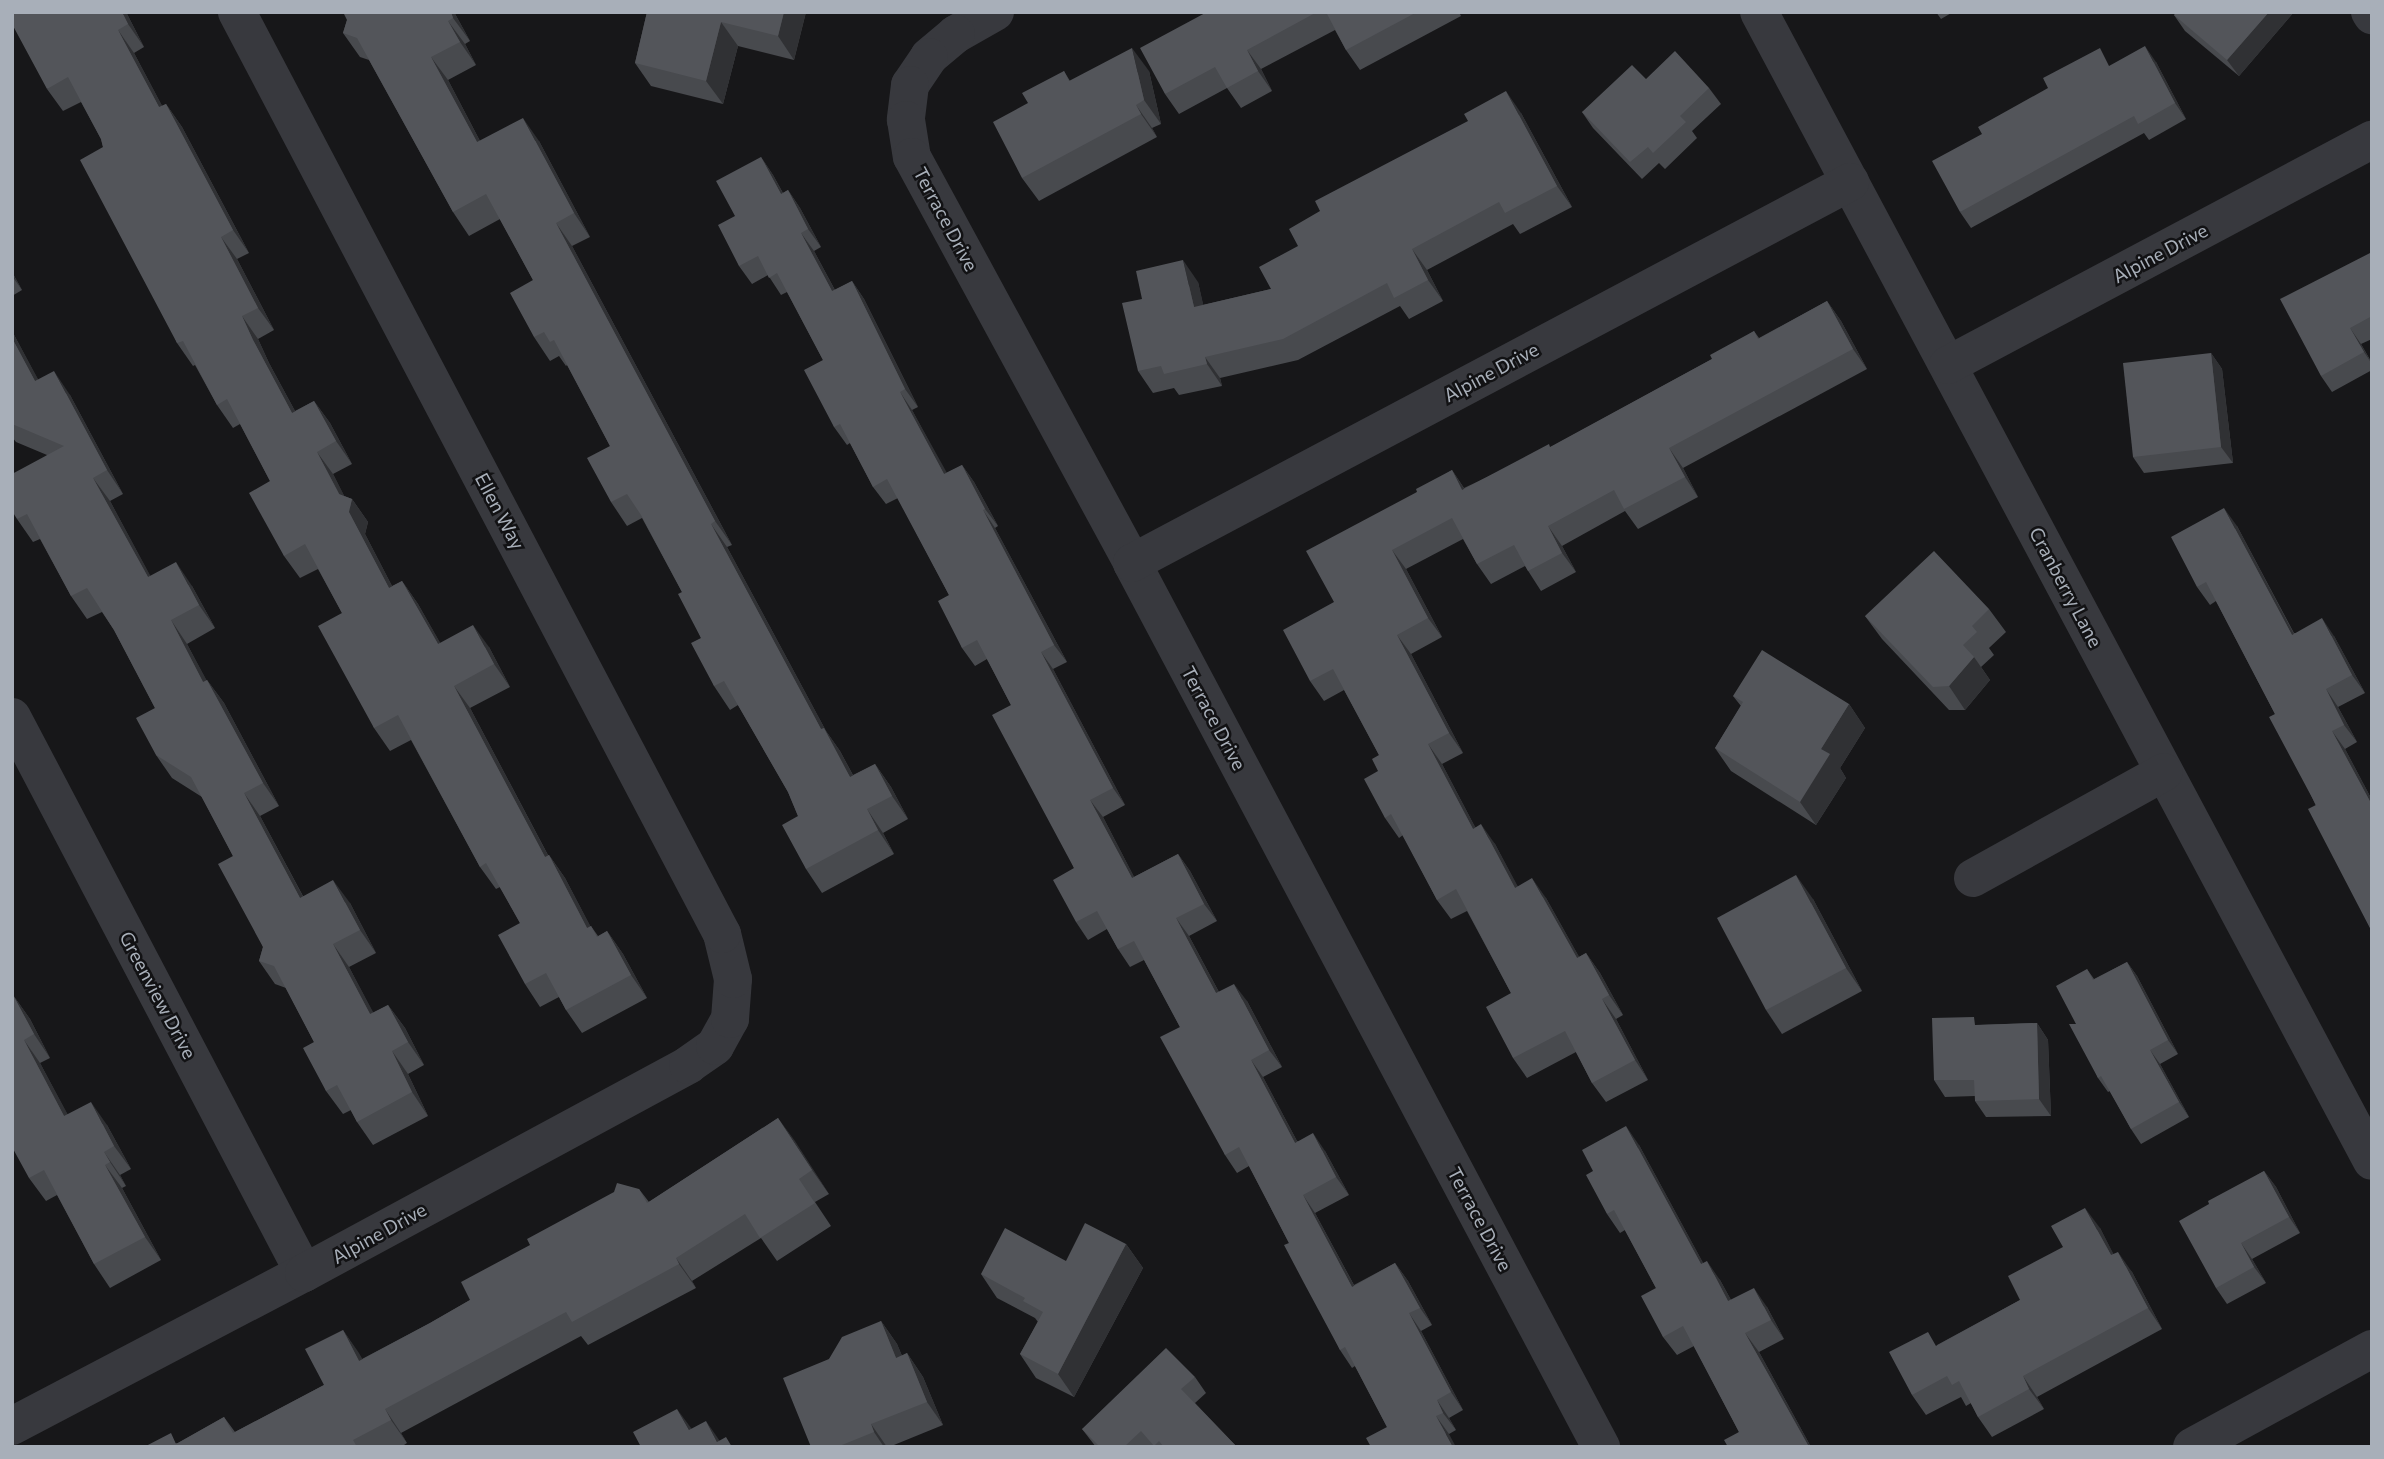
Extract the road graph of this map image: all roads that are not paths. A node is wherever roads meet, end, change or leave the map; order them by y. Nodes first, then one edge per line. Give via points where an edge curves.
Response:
1 (237, 12) edge
2 (995, 12) edge
3 (1759, 12) edge
4 (2372, 140) edge
5 (1850, 182) junction
6 (1948, 366) junction
7 (1132, 563) junction
8 (12, 717) edge
9 (2164, 772) junction
10 (1973, 878) dead end
11 (730, 1019) joint
12 (2372, 1161) edge
13 (304, 1273) junction
14 (2372, 1349) edge
15 (12, 1426) edge
16 (1601, 1447) edge
17 (2192, 1447) edge

1 - 11 street, Ellen Way via 722,934 733,979
2 - 7 street, Terrace Drive via 956,33 929,57 910,85 906,120 912,157
3 - 5 street, Cranberry Lane
4 - 6 street, Alpine Drive
5 - 6 street, Cranberry Lane
5 - 7 street, Alpine Drive
6 - 9 street, Cranberry Lane
7 - 16 street, Terrace Drive
8 - 13 street, Greenview Drive
9 - 10 street
9 - 12 street, Cranberry Lane
11 - 13 street, Alpine Drive via 715,1046 688,1065
13 - 15 street, Alpine Drive
14 - 17 street

